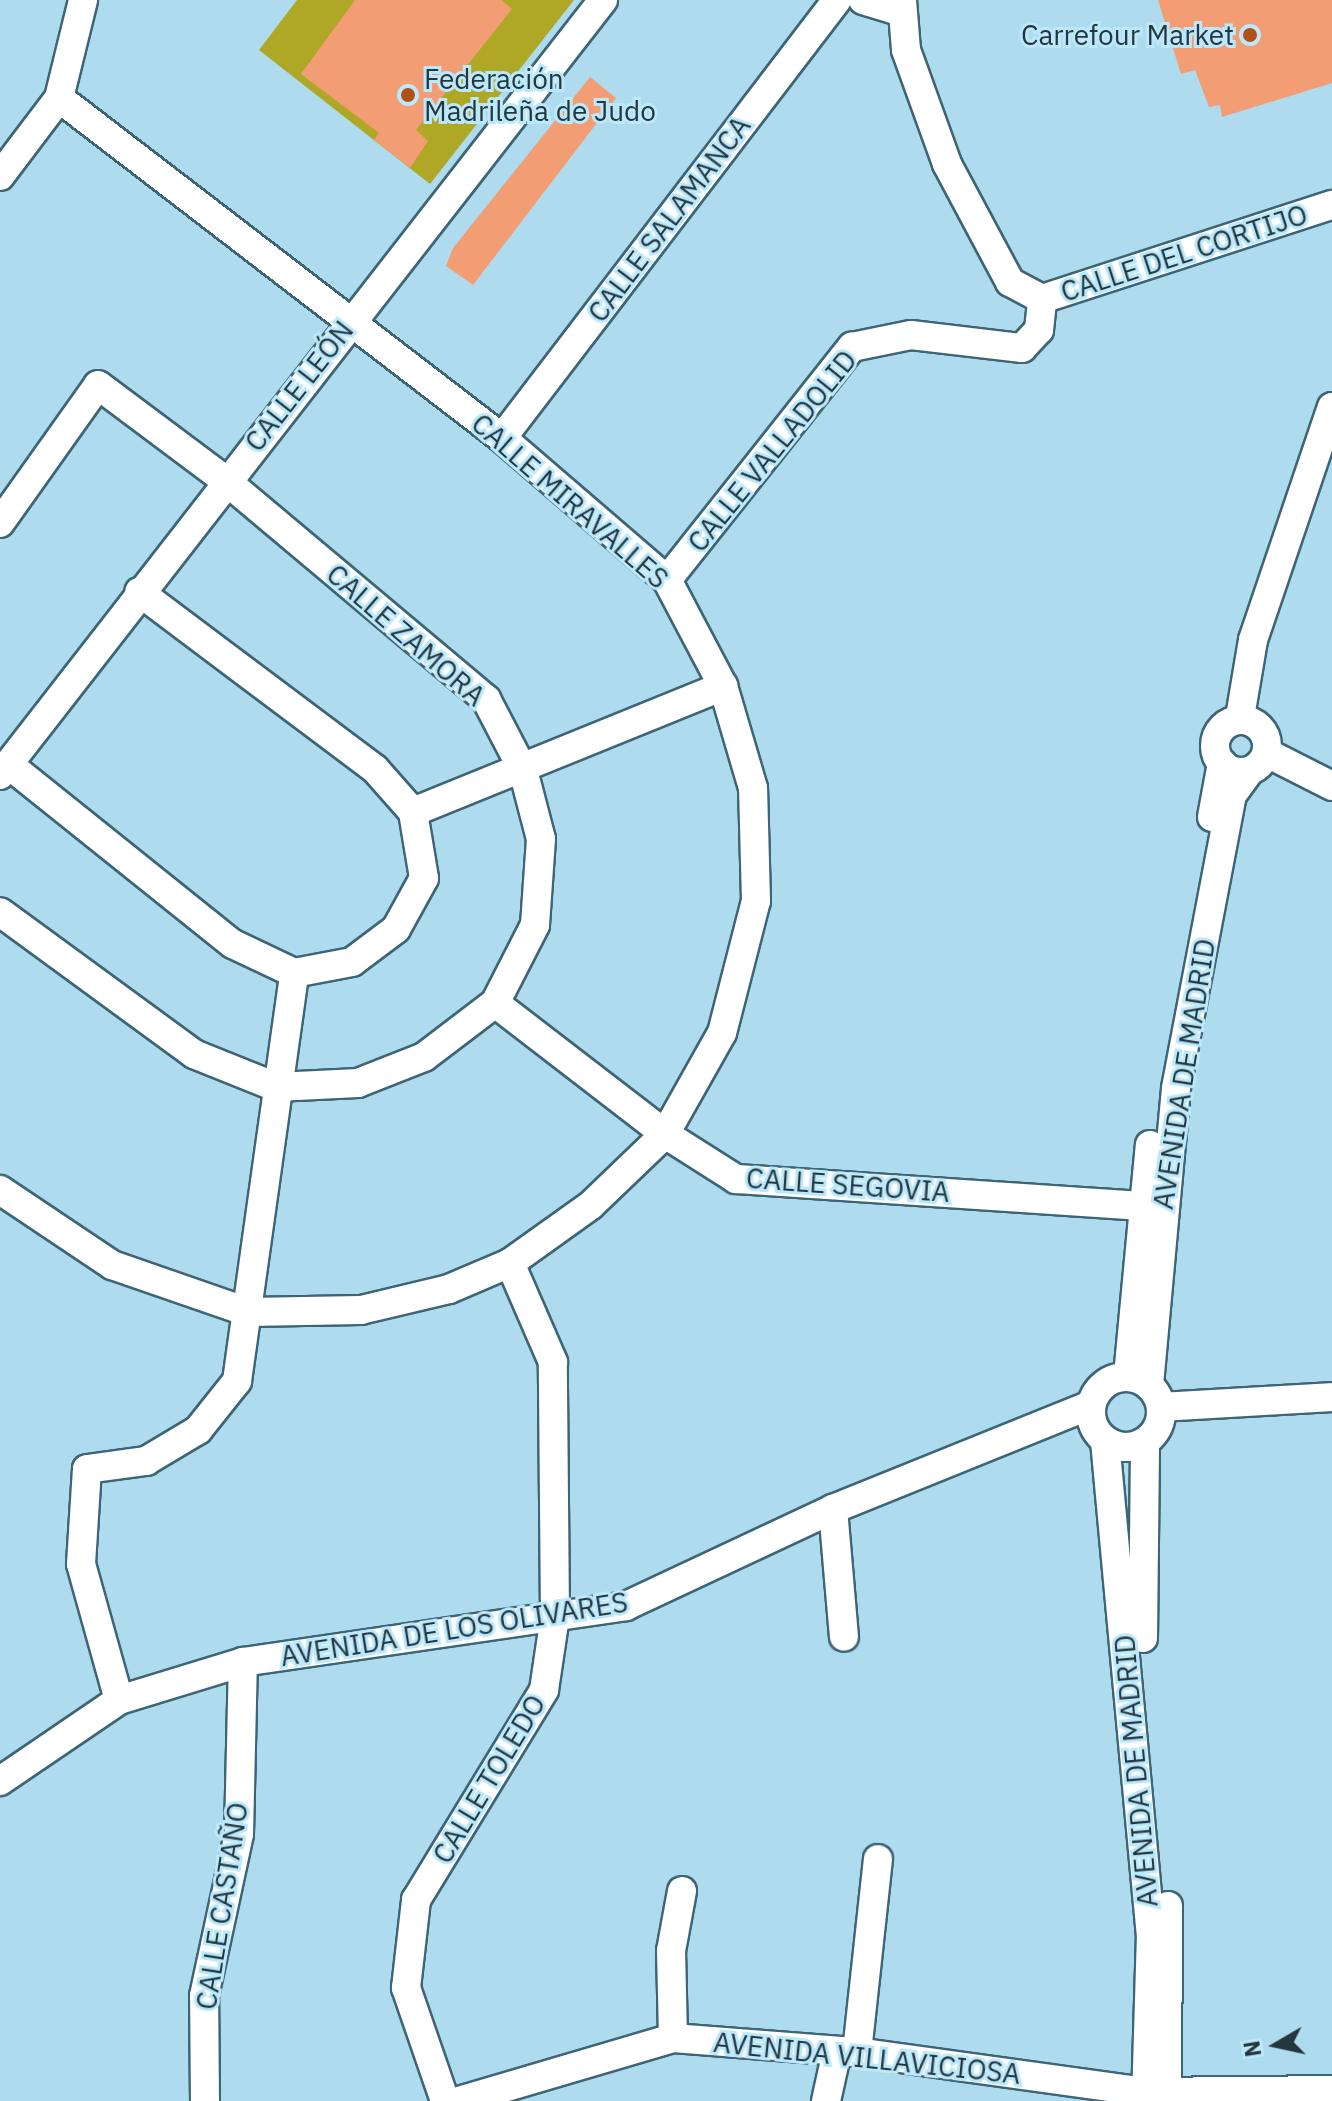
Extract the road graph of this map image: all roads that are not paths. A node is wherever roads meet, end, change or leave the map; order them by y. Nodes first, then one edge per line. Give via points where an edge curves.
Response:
1 (83, 0) edge
2 (603, 0) edge
3 (837, 0) edge
4 (863, 0) edge
5 (900, 6) edge
6 (59, 98) junction
7 (0, 176) edge
8 (1332, 205) edge
9 (1042, 299) junction
10 (349, 322) junction
11 (1332, 407) edge
12 (502, 438) junction
13 (225, 480) junction
14 (0, 523) edge
15 (667, 580) junction
16 (139, 592) junction
17 (723, 686) junction
18 (1240, 717) junction
19 (1222, 763) junction
20 (1258, 763) junction
21 (4, 770) edge
22 (523, 770) junction
23 (1332, 786) edge
24 (413, 812) junction
25 (0, 912) edge
26 (294, 973) junction
27 (495, 1003) junction
28 (276, 1087) junction
29 (665, 1134) junction
30 (0, 1190) edge
31 (1152, 1206) junction
32 (510, 1263) junction
33 (248, 1312) junction
34 (1146, 1389) junction
35 (1332, 1397) edge
36 (1091, 1405) junction
37 (1105, 1441) junction
38 (1145, 1443) junction
39 (833, 1509) junction
40 (555, 1616) junction
41 (844, 1637) dead end
42 (243, 1662) junction
43 (119, 1700) junction
44 (0, 1781) edge
45 (878, 1859) dead end
46 (682, 1891) dead end
47 (673, 2038) junction
48 (847, 2052) junction
49 (1332, 2090) edge
50 (1156, 2097) edge
51 (205, 2101) edge
52 (445, 2101) edge
53 (459, 2101) edge
54 (826, 2101) edge

1 - 6 street
2 - 10 street, CALLE LEÓN
3 - 12 street, CALLE SALAMANCA
4 - 5 street
5 - 9 street, CALLE DEL CORTIJO via 947,164 1010,282
6 - 7 street
6 - 10 street, CALLE MIRAVALLES
8 - 9 street, CALLE DEL CORTIJO
9 - 15 street, CALLE VALLADOLID via 1039,330 1022,348 911,335 852,347
10 - 12 street, CALLE MIRAVALLES
10 - 13 street, CALLE LEÓN
11 - 18 street via 1253,640
12 - 15 street, CALLE MIRAVALLES
13 - 14 street, CALLE ZAMORA via 98,385
13 - 16 street, CALLE LEÓN
13 - 22 street, CALLE ZAMORA via 486,699
15 - 17 street, CALLE MIRAVALLES
16 - 21 street, CALLE LEÓN
16 - 24 street via 375,769
17 - 22 street
17 - 29 street, CALLE MIRAVALLES via 753,788 756,901 722,1033
18 - 19 street, AVENIDA DE MADRID via 1218,735
18 - 20 street via 1258,727
19 - 20 street
19 - 31 street, AVENIDA DE MADRID
20 - 23 street
20 - 31 street, AVENIDA DE MADRID via 1232,795
21 - 26 street via 233,944
22 - 24 street
22 - 27 street, CALLE ZAMORA via 541,839 535,925
24 - 26 street via 424,878 396,929 352,962
25 - 28 street, CALLE ZAMORA via 194,1054
26 - 28 street
27 - 28 street, CALLE ZAMORA via 410,1063 358,1083
27 - 29 street, CALLE SEGOVIA
28 - 33 street
29 - 31 street, CALLE SEGOVIA via 736,1179
29 - 32 street, CALLE MIRAVALLES via 591,1205
30 - 33 street, CALLE MIRAVALLES via 112,1265
31 - 34 street, AVENIDA DE MADRID
32 - 33 street, CALLE MIRAVALLES via 449,1289 361,1310
32 - 40 street, CALLE TOLEDO via 553,1362
33 - 43 street via 237,1381 198,1430 146,1461 87,1469 81,1564
34 - 35 street
34 - 36 street via 1109,1380
34 - 38 street via 1158,1428
36 - 37 street
36 - 39 street, AVENIDA DE LOS OLIVARES
37 - 38 street via 1126,1448
37 - 50 street, AVENIDA DE MADRID via 1151,1933
38 - 50 street, AVENIDA DE MADRID via 1139,1605 1171,1932
39 - 40 street, AVENIDA DE LOS OLIVARES via 626,1606
39 - 41 street
40 - 42 street, AVENIDA DE LOS OLIVARES
40 - 52 street, CALLE TOLEDO via 544,1690 416,1900 406,1988
42 - 43 street, AVENIDA DE LOS OLIVARES
42 - 51 street, CALLE CASTAÑO via 239,1834 204,1996
43 - 44 street, AVENIDA DE LOS OLIVARES
45 - 48 street
46 - 47 street via 671,1951
47 - 48 street, AVENIDA VILLAVICIOSA
47 - 53 street, AVENIDA VILLAVICIOSA
48 - 50 street, AVENIDA VILLAVICIOSA
48 - 54 street
49 - 50 street, AVENIDA VILLAVICIOSA

